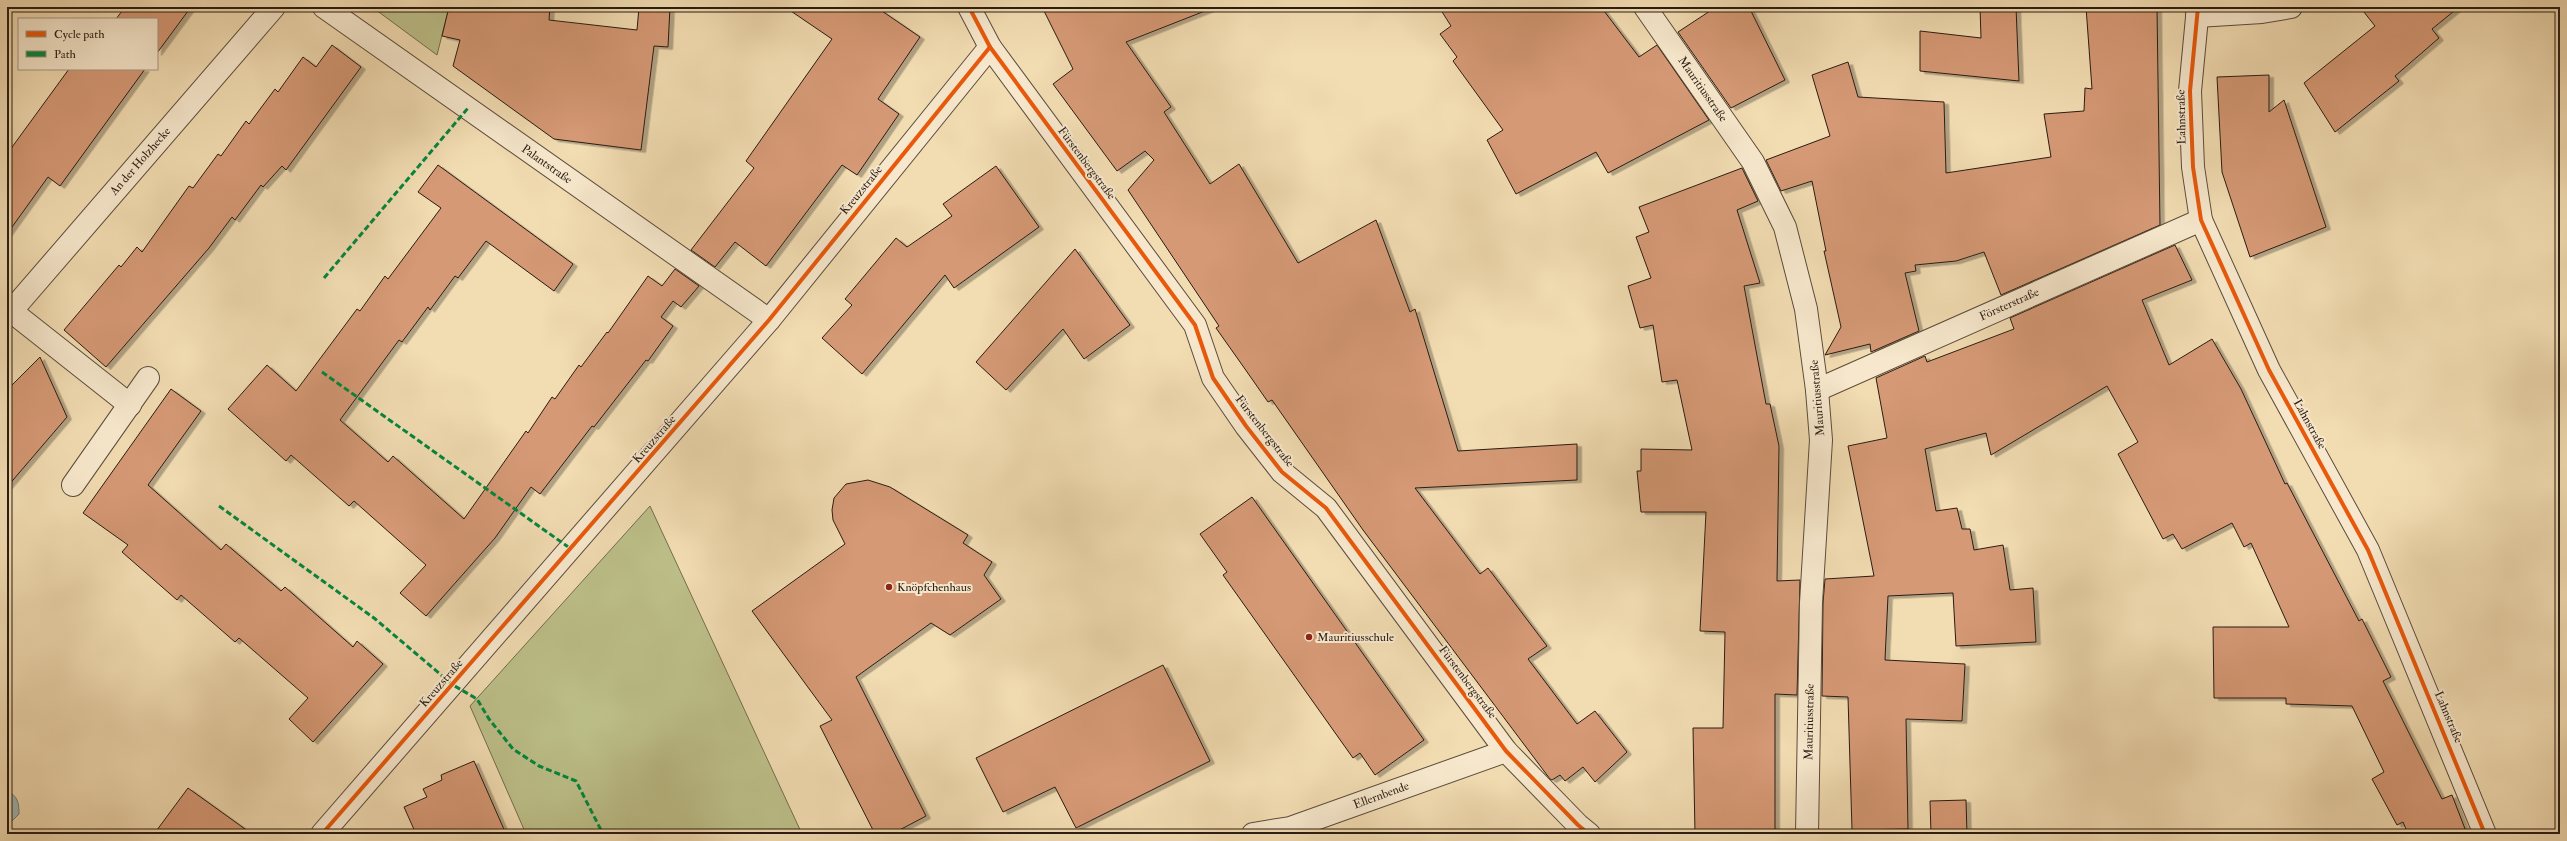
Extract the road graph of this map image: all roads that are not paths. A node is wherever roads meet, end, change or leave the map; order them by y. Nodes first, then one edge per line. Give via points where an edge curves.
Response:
1 (274, 7) edge
2 (324, 7) edge
3 (969, 7) edge
4 (1645, 7) edge
5 (2291, 7) edge
6 (2198, 12) edge
7 (990, 47) junction
8 (2201, 220) junction
9 (9, 313) edge
10 (770, 320) junction
11 (148, 378) dead end
12 (1818, 390) junction
13 (130, 405) junction
14 (73, 485) dead end
15 (1506, 751) junction
16 (322, 834) edge
17 (1253, 834) edge
18 (1589, 834) edge
19 (1807, 834) edge
20 (2485, 834) edge

1 - 9 street, An der Holzhecke
2 - 10 street, Palantstraße
3 - 7 street, Fürstenbergstraße
4 - 12 street, Mauritiusstraße via 1753,162 1785,227 1806,309
5 - 6 street, Lahnstraße via 2262,12
6 - 8 street, Lahnstraße via 2190,91 2193,167
7 - 10 street, Kreuzstraße
7 - 15 street, Fürstenbergstraße via 1195,325 1213,378 1246,426 1282,472 1326,508
8 - 12 street, Försterstraße
8 - 20 street, Lahnstraße via 2269,370 2368,550
9 - 13 street
10 - 16 street, Kreuzstraße
11 - 13 street
12 - 19 street, Mauritiusstraße via 1821,440 1812,603
13 - 14 street
15 - 17 street, Ellernbende via 1290,828
15 - 18 street, Fürstenbergstraße

